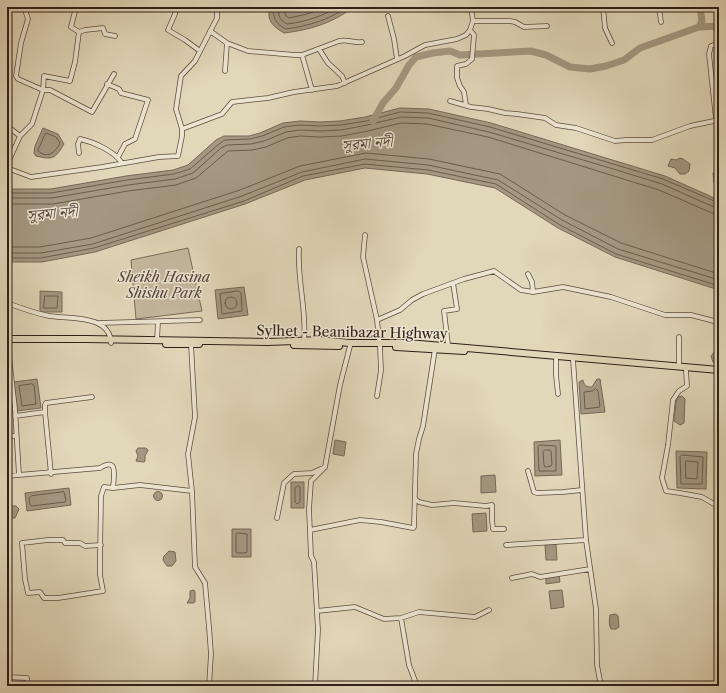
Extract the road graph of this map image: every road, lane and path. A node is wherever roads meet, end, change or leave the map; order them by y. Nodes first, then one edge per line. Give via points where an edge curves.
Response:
1 (24, 7) edge
2 (76, 7) edge
3 (176, 7) edge
4 (217, 7) edge
5 (472, 7) edge
6 (603, 7) edge
7 (659, 7) edge
8 (388, 16) dead end
9 (473, 21) junction
10 (661, 22) dead end
11 (547, 26) dead end
12 (470, 30) junction
13 (210, 31) junction
14 (79, 32) junction
15 (115, 36) dead end
16 (362, 42) dead end
17 (227, 43) junction
18 (612, 43) dead end
19 (719, 44) edge
20 (319, 49) junction
21 (200, 51) junction
22 (302, 56) junction
23 (397, 59) junction
24 (225, 72) dead end
25 (114, 74) dead end
26 (345, 83) junction
27 (107, 84) junction
28 (44, 90) junction
29 (312, 90) junction
30 (450, 101) dead end
31 (466, 105) junction
32 (7, 126) edge
33 (182, 129) junction
34 (20, 136) junction
35 (79, 153) dead end
36 (118, 157) junction
37 (122, 163) junction
38 (7, 167) edge
39 (365, 235) dead end
40 (299, 249) dead end
41 (528, 274) dead end
42 (453, 283) junction
43 (534, 292) junction
44 (7, 303) edge
45 (200, 320) dead end
46 (377, 320) junction
47 (158, 322) junction
48 (100, 323) junction
49 (719, 326) edge
50 (678, 337) dead end
51 (7, 339) edge
52 (157, 340) junction
53 (68, 341) junction
54 (111, 341) junction
55 (304, 341) junction
56 (7, 343) edge
57 (191, 344) junction
58 (380, 345) junction
59 (350, 346) junction
60 (445, 347) junction
61 (435, 349) junction
62 (556, 359) junction
63 (574, 360) junction
64 (679, 367) junction
65 (719, 370) edge
66 (686, 371) junction
67 (719, 374) edge
68 (12, 391) junction
69 (7, 392) edge
70 (558, 394) dead end
71 (377, 396) dead end
72 (92, 397) dead end
73 (45, 412) junction
74 (15, 416) junction
75 (7, 436) edge
76 (16, 436) junction
77 (325, 467) junction
78 (528, 471) dead end
79 (51, 474) junction
80 (19, 475) junction
81 (7, 476) edge
82 (113, 488) junction
83 (582, 490) junction
84 (192, 491) junction
85 (415, 499) junction
86 (719, 507) edge
87 (277, 518) dead end
88 (504, 529) dead end
89 (310, 530) junction
90 (586, 540) junction
91 (100, 545) junction
92 (506, 545) dead end
93 (590, 569) junction
94 (512, 578) dead end
95 (489, 610) dead end
96 (317, 612) junction
97 (401, 618) junction
98 (7, 677) edge
99 (28, 686) edge
100 (209, 686) edge
101 (315, 686) edge
102 (417, 686) edge
103 (601, 686) edge

1 - 28 street via 28,19 16,76
2 - 14 street via 71,27
3 - 21 street via 168,30
4 - 13 street via 217,18
5 - 9 street
6 - 18 street via 605,28
7 - 10 street
8 - 23 street
9 - 11 street via 510,21 524,27
9 - 12 street
12 - 23 street via 457,39 425,45
12 - 31 street via 474,35 472,59 457,66 457,78 464,92
13 - 17 street
13 - 21 street
14 - 15 street via 103,28 105,34
14 - 28 street via 70,81 44,76
16 - 20 street via 353,43 345,40
17 - 22 street via 248,50
17 - 24 street
19 - 31 street via 711,46 709,54 716,119 652,140 615,141 576,128 556,125 545,118
20 - 22 street
20 - 26 street
21 - 33 street via 195,61 181,76 176,109
22 - 29 street
23 - 26 street
25 - 27 street
26 - 29 street
27 - 28 street via 92,112 50,90
27 - 36 street via 119,89 121,93 148,100 135,139 125,144
28 - 34 street via 32,124
29 - 33 street via 232,102 222,114
30 - 31 street
32 - 34 street
33 - 37 street via 178,156 159,156
34 - 38 street
35 - 36 street via 80,139
36 - 37 street
37 - 38 street via 31,178
39 - 46 street via 363,257
40 - 55 street
41 - 43 street
42 - 43 street via 494,271 521,290
42 - 46 street via 423,294 400,310
42 - 60 street via 457,309 444,311
43 - 49 street via 562,287 611,297 665,314 691,315 714,321
44 - 48 street via 34,313 79,317
45 - 47 street
46 - 58 street
47 - 48 street
47 - 52 street
48 - 54 street
50 - 64 street
51 - 53 main road, Sylhet - Beanibazar Highway
51 - 56 street
52 - 54 main road, Sylhet - Beanibazar Highway
52 - 55 main road, Sylhet - Beanibazar Highway
53 - 54 main road, Sylhet - Beanibazar Highway
53 - 56 main road, Sylhet - Beanibazar Highway
54 - 57 main road, Sylhet - Beanibazar Highway
55 - 58 main road, Sylhet - Beanibazar Highway
56 - 68 street
57 - 59 main road, Sylhet - Beanibazar Highway
57 - 84 street via 195,417 188,454
58 - 59 main road, Sylhet - Beanibazar Highway
58 - 60 main road, Sylhet - Beanibazar Highway via 408,343
58 - 61 main road, Sylhet - Beanibazar Highway
58 - 71 street via 381,370
59 - 77 street
60 - 61 main road, Sylhet - Beanibazar Highway
60 - 62 main road, Sylhet - Beanibazar Highway
60 - 64 main road, Sylhet - Beanibazar Highway
61 - 85 street via 416,454
62 - 63 main road, Sylhet - Beanibazar Highway
62 - 70 street
63 - 66 main road, Sylhet - Beanibazar Highway
63 - 83 street
64 - 65 main road, Sylhet - Beanibazar Highway
66 - 67 main road, Sylhet - Beanibazar Highway
66 - 86 street via 688,386 679,391 673,400 662,478 666,491 702,497
68 - 69 street
68 - 74 street
72 - 73 street via 46,403
73 - 74 street
73 - 79 street
74 - 76 street
75 - 76 street
76 - 80 street
77 - 87 street via 312,474 294,474 284,483
77 - 89 street via 311,481
78 - 83 street via 534,492
79 - 80 street
79 - 82 street via 100,468 110,464 114,472
80 - 81 street
82 - 84 street via 140,485
82 - 91 street via 104,487 101,496
83 - 90 street
84 - 100 street via 195,567 205,583 209,627
85 - 88 street via 432,506 454,503 492,505 493,529
85 - 89 street via 413,528 360,520
89 - 96 street
90 - 92 street
90 - 93 street
91 - 91 street via 103,591 58,598 44,598 40,592 28,593 22,544 63,540 65,543 80,542 85,546
93 - 94 street
93 - 103 street via 596,609 597,665
95 - 97 street via 475,617 420,612
96 - 97 street via 356,607 384,619
96 - 101 street
97 - 102 street via 409,665
98 - 99 street via 27,678

